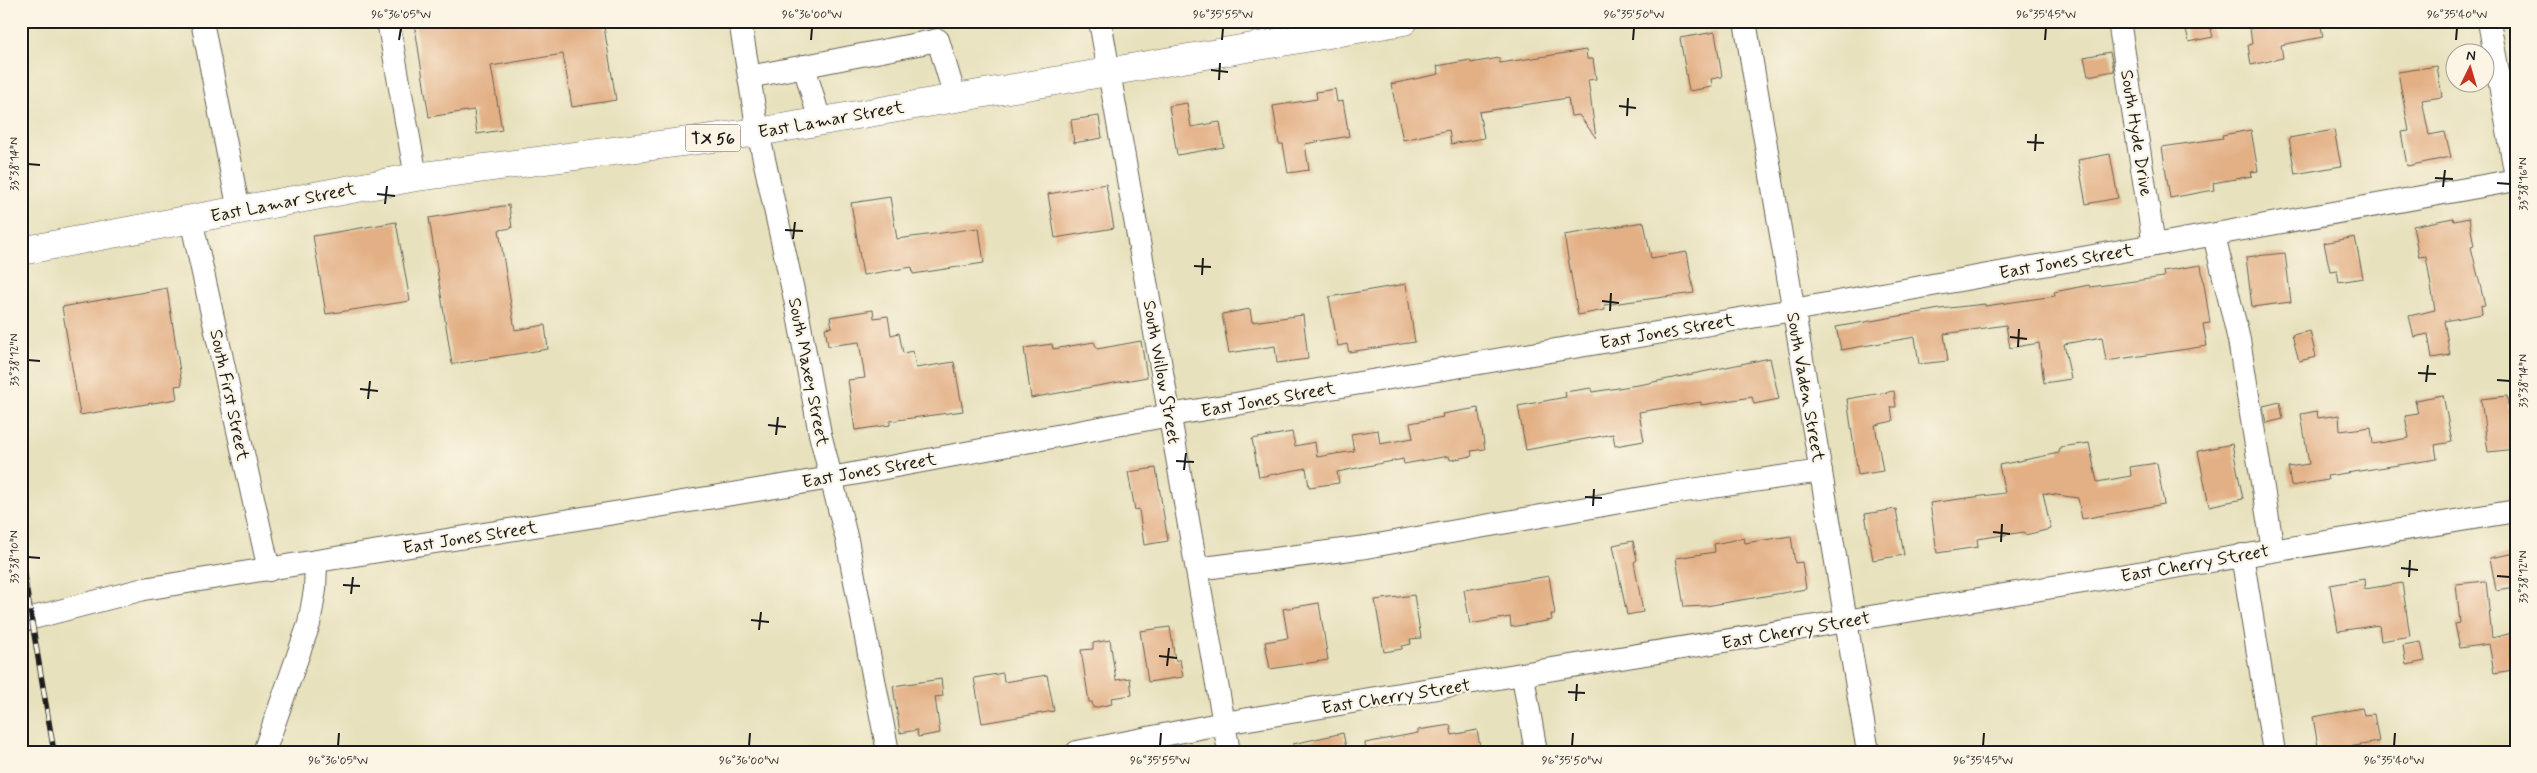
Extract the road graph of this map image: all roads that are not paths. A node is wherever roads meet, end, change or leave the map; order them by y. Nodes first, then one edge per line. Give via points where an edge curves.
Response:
1 (202, 21) edge
2 (388, 21) edge
3 (740, 21) edge
4 (1100, 21) edge
5 (1404, 21) edge
6 (1745, 21) edge
7 (2119, 21) edge
8 (2489, 21) edge
9 (804, 66) junction
10 (1108, 70) junction
11 (749, 77) junction
12 (955, 97) junction
13 (820, 121) junction
14 (758, 132) junction
15 (2516, 177) edge
16 (416, 178) junction
17 (2516, 180) edge
18 (238, 210) junction
19 (191, 220) junction
20 (2214, 235) junction
21 (2154, 245) junction
22 (21, 251) edge
23 (1793, 310) junction
24 (1170, 415) junction
25 (1820, 471) junction
26 (831, 478) junction
27 (2516, 511) edge
28 (2273, 550) junction
29 (2242, 555) junction
30 (316, 562) junction
31 (1197, 569) junction
32 (269, 570) junction
33 (21, 621) edge
34 (1846, 622) junction
35 (1523, 676) junction
36 (1224, 723) junction
37 (264, 752) edge
38 (888, 752) edge
39 (1077, 752) edge
40 (1229, 752) edge
41 (1536, 752) edge
42 (1868, 752) edge
43 (2274, 752) edge

1 - 18 street
2 - 16 street
3 - 11 street, South Maxey Street
4 - 10 street, South Willow Street
5 - 10 main road, East Lamar Street / TX 56
6 - 23 street, South Vaden Street
7 - 21 street, South Hyde Drive
8 - 15 street
9 - 11 street
9 - 12 street via 938,40
9 - 13 street
10 - 12 main road, East Lamar Street / TX 56
10 - 24 street, South Willow Street
11 - 14 street, South Maxey Street
12 - 13 main road, East Lamar Street / TX 56
13 - 14 main road, East Lamar Street / TX 56
14 - 16 main road, East Lamar Street / TX 56
14 - 26 street, South Maxey Street
16 - 18 main road, East Lamar Street / TX 56
17 - 20 street, East Jones Street
18 - 19 main road, East Lamar Street / TX 56
19 - 22 main road, East Lamar Street / TX 56
19 - 32 street, South First Street
20 - 21 street, East Jones Street
20 - 28 street via 2240,340
21 - 23 street, East Jones Street
23 - 24 street, East Jones Street
23 - 25 street, South Vaden Street
24 - 26 street, East Jones Street
24 - 31 street, South Willow Street
25 - 31 street via 1671,493 1366,547
25 - 34 street, South Vaden Street
26 - 30 street, East Jones Street
26 - 38 street, South Maxey Street via 847,540
27 - 28 street, East Cherry Street
28 - 29 street, East Cherry Street
29 - 34 street, East Cherry Street
29 - 43 street
30 - 32 street, East Jones Street
30 - 37 street via 309,624
31 - 36 street, South Willow Street
32 - 33 street, East Jones Street via 144,589
34 - 35 street, East Cherry Street
34 - 42 street, South Vaden Street
35 - 36 street, East Cherry Street
35 - 41 street
36 - 39 street, East Cherry Street
36 - 40 street, South Willow Street

